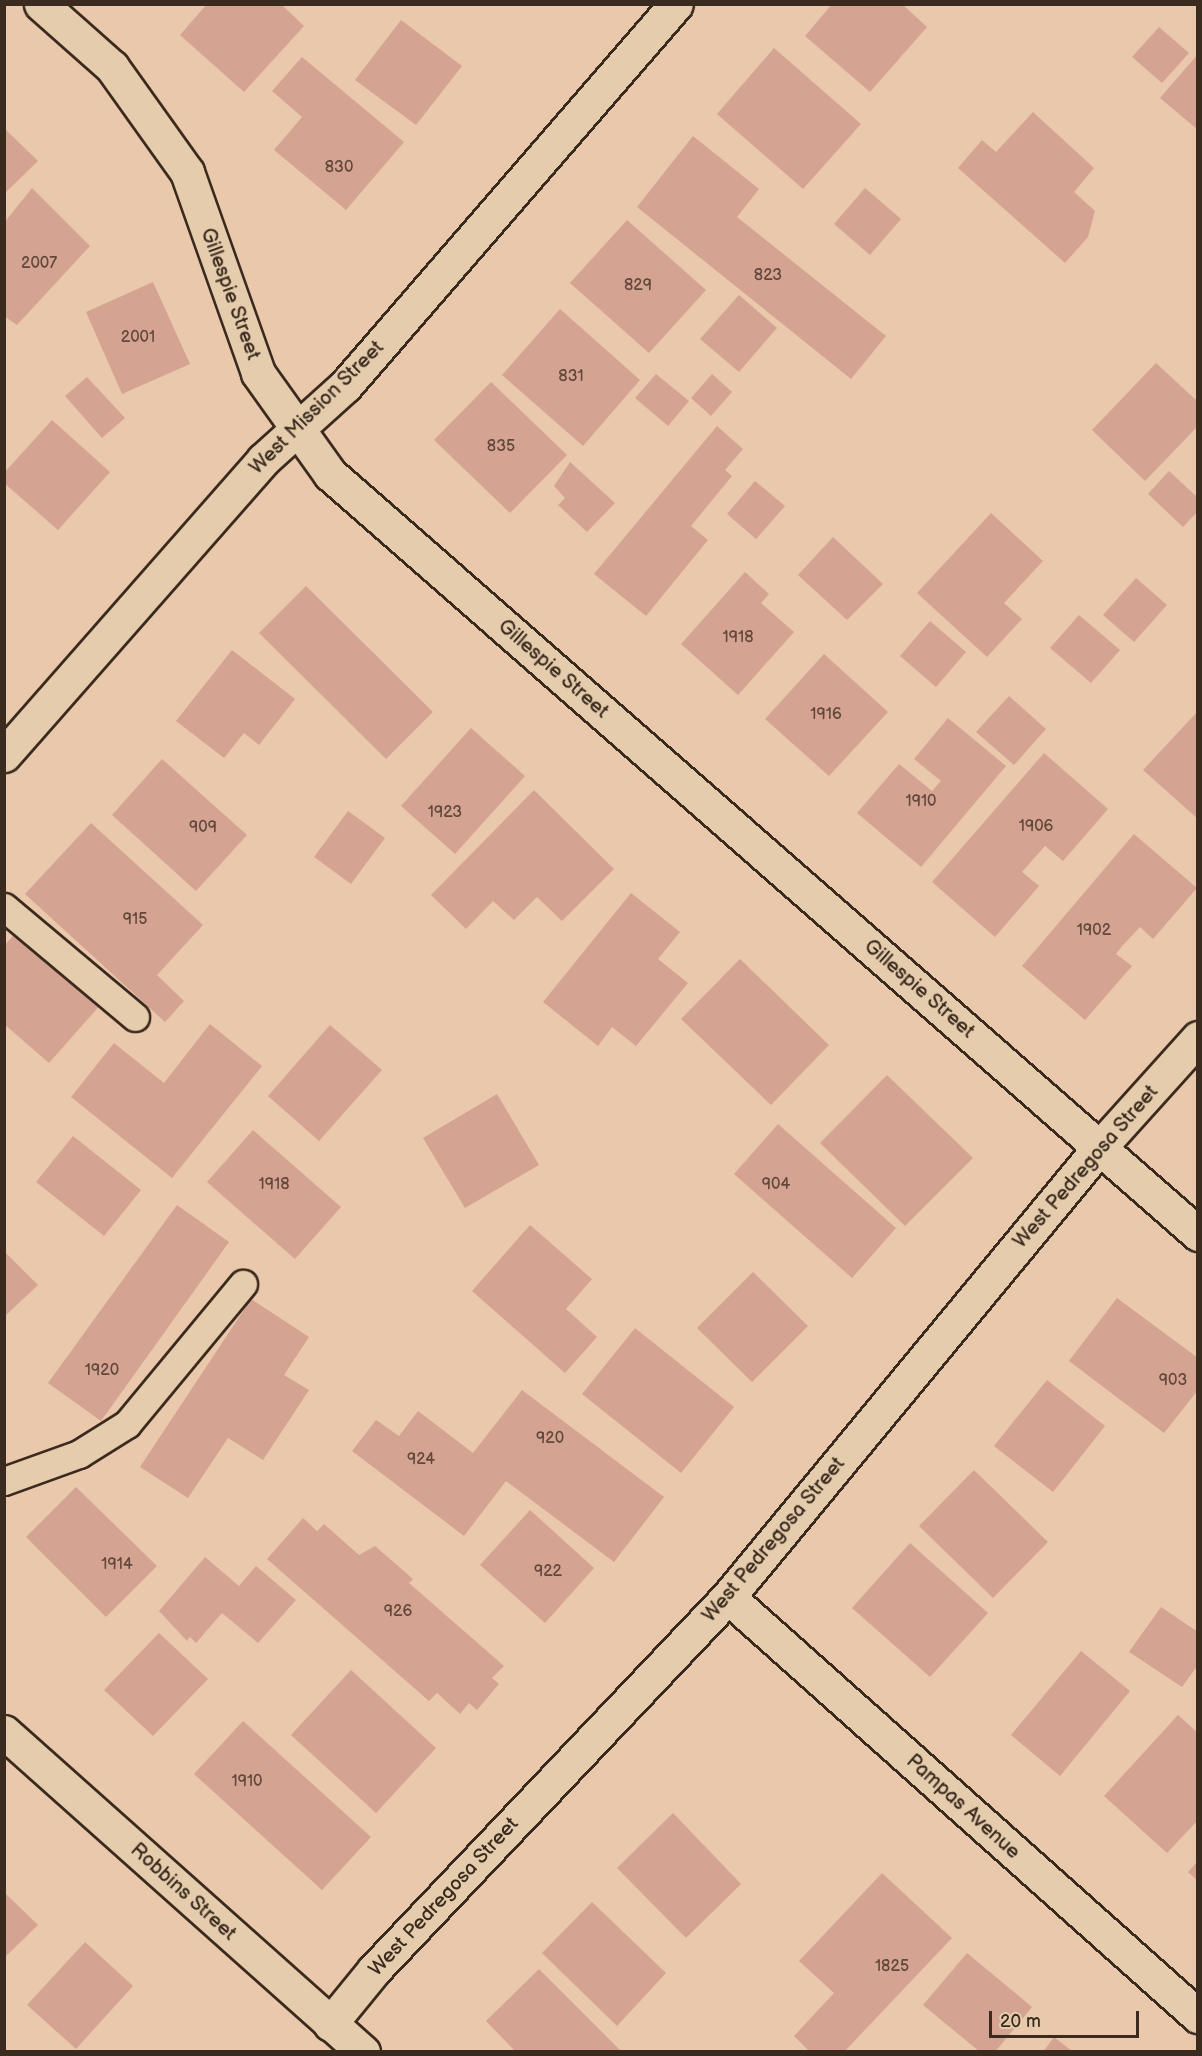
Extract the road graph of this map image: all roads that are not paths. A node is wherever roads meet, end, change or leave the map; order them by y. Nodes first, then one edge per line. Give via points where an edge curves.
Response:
1 (41, 4) edge
2 (676, 4) edge
3 (293, 429) junction
4 (4, 755) edge
5 (4, 907) edge
6 (135, 1017) dead end
7 (1197, 1038) edge
8 (1099, 1148) junction
9 (1197, 1234) edge
10 (243, 1284) dead end
11 (4, 1481) edge
12 (728, 1597) junction
13 (4, 1732) edge
14 (1197, 2016) edge
15 (330, 2024) junction
16 (363, 2052) edge

1 - 3 street, Gillespie Street via 112,67 187,172 258,373
2 - 3 street, West Mission Street via 345,386
3 - 4 street, West Mission Street
3 - 8 street, Gillespie Street via 330,474
5 - 6 lane
7 - 8 street, West Pedregosa Street
8 - 9 street, Gillespie Street
8 - 12 street, West Pedregosa Street
10 - 11 lane via 127,1425 79,1454
12 - 14 street, Pampas Avenue
12 - 15 street, West Pedregosa Street via 374,1970
13 - 15 street, Robbins Street
15 - 16 street, Robbins Street

